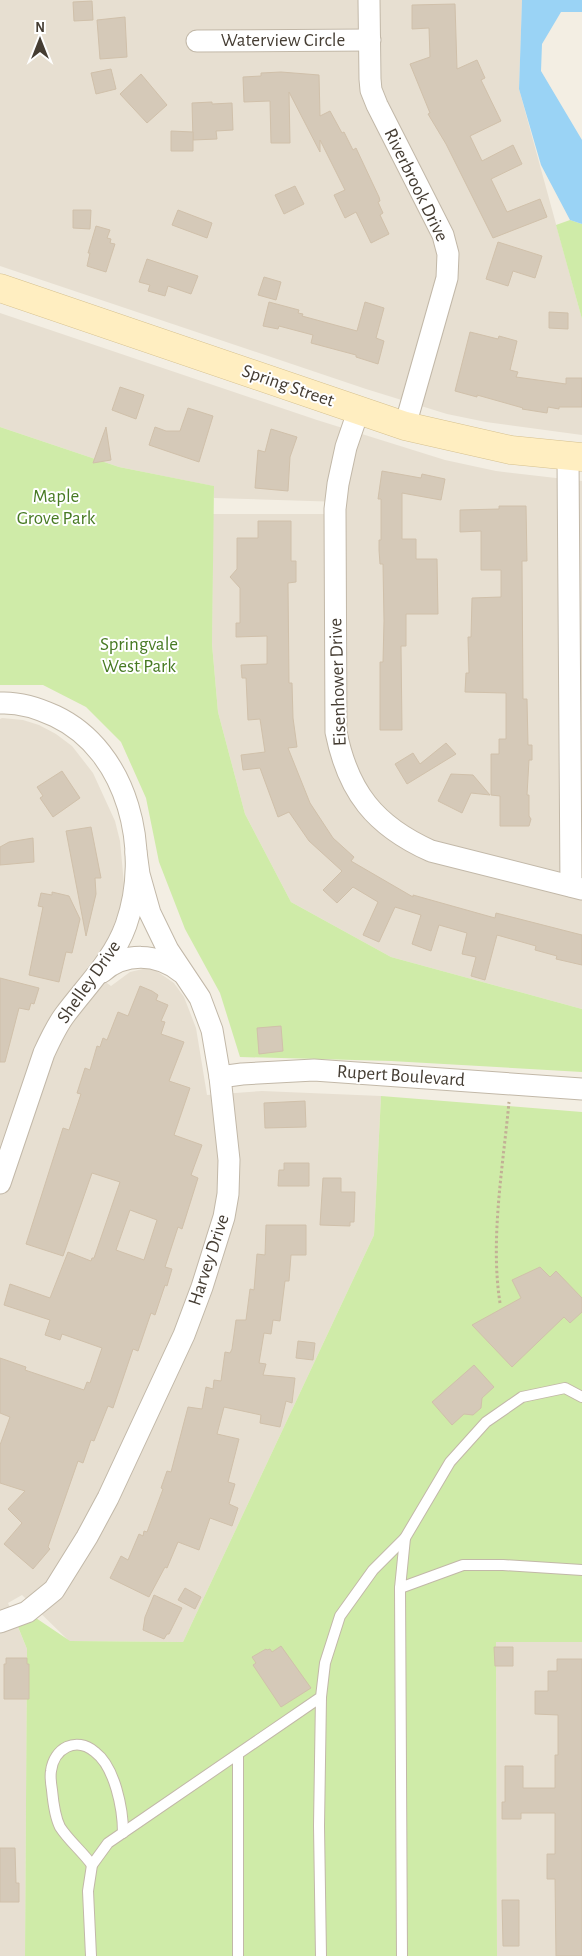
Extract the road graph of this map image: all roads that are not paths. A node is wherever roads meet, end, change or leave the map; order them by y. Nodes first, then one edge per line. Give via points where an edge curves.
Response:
1 (369, 0) edge
2 (370, 40) junction
3 (197, 41) dead end
4 (0, 288) edge
5 (359, 409) junction
6 (405, 426) junction
7 (575, 457) edge
8 (0, 703) edge
9 (136, 852) junction
10 (577, 888) edge
11 (96, 977) junction
12 (188, 979) junction
13 (220, 1077) junction
14 (582, 1089) edge
15 (0, 1183) edge
16 (582, 1397) edge
17 (405, 1538) junction
18 (582, 1570) edge
19 (400, 1588) junction
20 (0, 1622) edge
21 (320, 1697) junction
22 (238, 1756) junction
23 (123, 1832) junction
24 (92, 1865) junction
25 (91, 1956) edge
26 (238, 1956) edge
27 (321, 1956) edge
28 (402, 1956) edge

1 - 2 street, Riverbrook Drive
2 - 3 street, Waterview Circle
2 - 6 street, Riverbrook Drive via 370,79 377,105 443,235 448,254 447,278
4 - 5 main road, Spring Street
5 - 6 main road, Spring Street
5 - 10 street, Eisenhower Drive via 338,484 334,536 336,732 350,779 362,800 379,819 408,841 431,851
6 - 7 main road, Spring Street via 511,450
7 - 10 street
8 - 9 street, Shelley Drive via 45,711 78,729 94,744 120,788 131,821
9 - 11 street, Shelley Drive via 134,897 126,926
9 - 12 street, Harvey Drive via 150,914 168,950
11 - 12 street via 118,962 138,957 164,961
11 - 15 street, Shelley Drive via 64,1017 48,1045
12 - 13 street, Harvey Drive via 209,1019
13 - 14 street, Rupert Boulevard via 314,1070
13 - 20 street, Harvey Drive via 228,1194 205,1278 184,1335 108,1498 66,1574 42,1602 28,1612
16 - 17 lane via 565,1388 522,1397 486,1422 450,1462
17 - 19 lane
17 - 21 lane via 373,1570 340,1616 325,1663
18 - 19 lane via 463,1565
19 - 28 lane
21 - 22 lane
21 - 27 lane
22 - 23 lane
22 - 26 lane
23 - 24 lane via 108,1842
23 - 24 lane via 123,1814 110,1771 96,1752 78,1744 67,1746 55,1757 50,1772 52,1797 59,1825
24 - 25 lane via 88,1891

